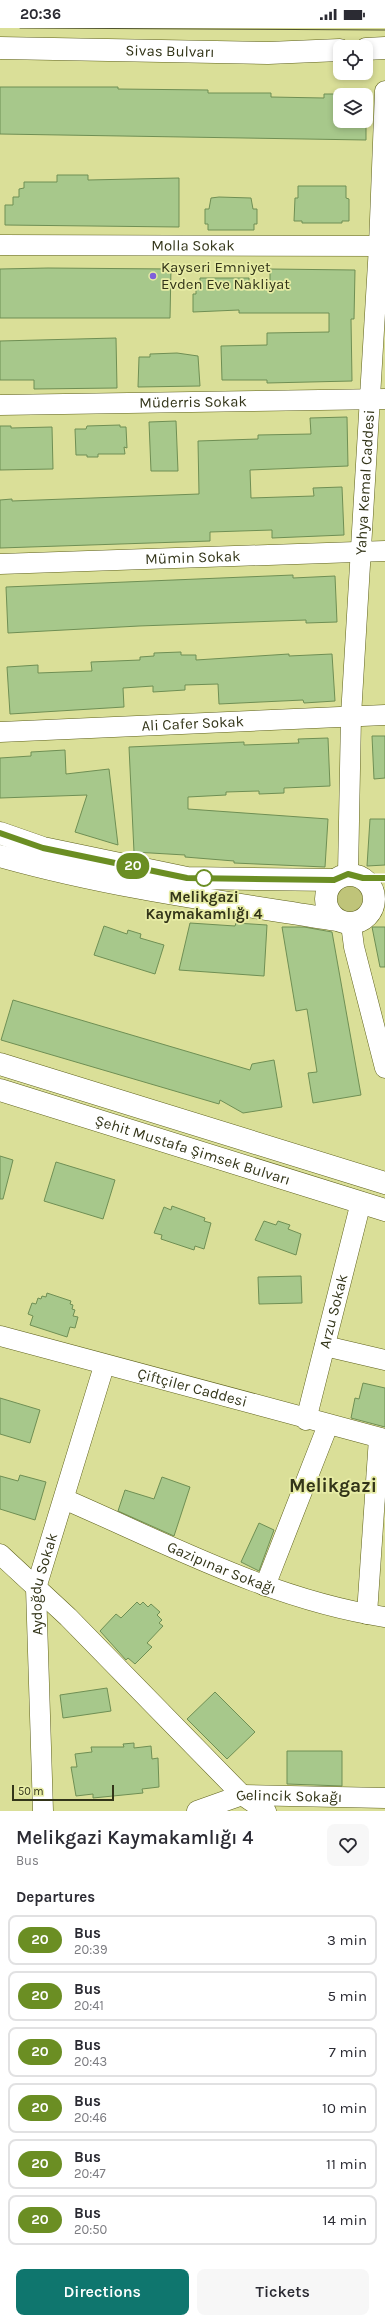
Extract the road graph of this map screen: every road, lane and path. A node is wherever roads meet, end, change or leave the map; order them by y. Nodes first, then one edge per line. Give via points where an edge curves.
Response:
1 (0, 48) edge
2 (385, 48) edge
3 (373, 49) edge
4 (82, 50) junction
5 (333, 50) edge
6 (0, 58) edge
7 (385, 92) edge
8 (0, 245) edge
9 (382, 246) edge
10 (377, 399) edge
11 (0, 405) edge
12 (385, 551) edge
13 (361, 552) junction
14 (0, 564) edge
15 (385, 715) edge
16 (351, 716) junction
17 (0, 732) edge
18 (0, 833) edge
19 (0, 856) edge
20 (348, 878) junction
21 (385, 878) edge
22 (360, 920) edge
23 (0, 1064) edge
24 (385, 1068) edge
25 (0, 1090) edge
26 (385, 1183) edge
27 (360, 1202) junction
28 (385, 1210) edge
29 (0, 1336) edge
30 (325, 1346) junction
31 (385, 1360) edge
32 (104, 1366) junction
33 (306, 1420) junction
34 (328, 1425) junction
35 (382, 1438) edge
36 (64, 1499) junction
37 (0, 1554) edge
38 (265, 1586) junction
39 (36, 1588) junction
40 (376, 1616) edge
41 (242, 1795) junction
42 (385, 1798) edge
43 (319, 1803) edge
44 (43, 1811) edge
45 (197, 1811) edge
46 (266, 1811) edge

1 - 4 main road, Sivas Bulvarı
2 - 3 main road
4 - 5 main road, Sivas Bulvarı via 268,53
4 - 6 main road
7 - 9 street, Yahya Kemal Caddesi
8 - 9 street, Molla Sokak
9 - 10 street, Yahya Kemal Caddesi
10 - 11 street, Müderris Sokak
10 - 13 street, Yahya Kemal Caddesi
12 - 13 street, Mümin Sokak
13 - 14 street, Mümin Sokak
13 - 16 street, Yahya Kemal Caddesi
15 - 16 street, Ali Cafer Sokak
16 - 17 street, Ali Cafer Sokak
16 - 20 street, Yahya Kemal Caddesi
18 - 20 main road via 43,848 187,878
19 - 22 main road via 181,895
20 - 21 main road
20 - 22 main road via 373,890 375,898 371,912
20 - 22 main road via 329,886 325,901 327,908
22 - 24 street via 354,947
23 - 26 main road, Şehit Mustafa Şimsek Bulvarı
25 - 27 main road, Şehit Mustafa Şimsek Bulvarı
27 - 28 main road, Şehit Mustafa Şimsek Bulvarı
27 - 30 street, Arzu Sokak
29 - 32 street, Çiftçiler Caddesi
30 - 31 street
30 - 33 street, Arzu Sokak
32 - 33 street, Çiftçiler Caddesi
32 - 36 street, Aydoğdu Sokak
33 - 34 street, Çiftçiler Caddesi
34 - 35 street, Çiftçiler Caddesi
34 - 38 street
35 - 40 street
36 - 38 street, Gazipınar Sokağı
36 - 39 street, Aydoğdu Sokak
37 - 39 street
38 - 40 street, Gazipınar Sokağı
39 - 41 street via 123,1672
39 - 44 street, Aydoğdu Sokak
41 - 43 street, Gelincik Sokağı
41 - 45 street, Gelincik Sokağı
41 - 46 street
42 - 43 street, Gelincik Sokağı

